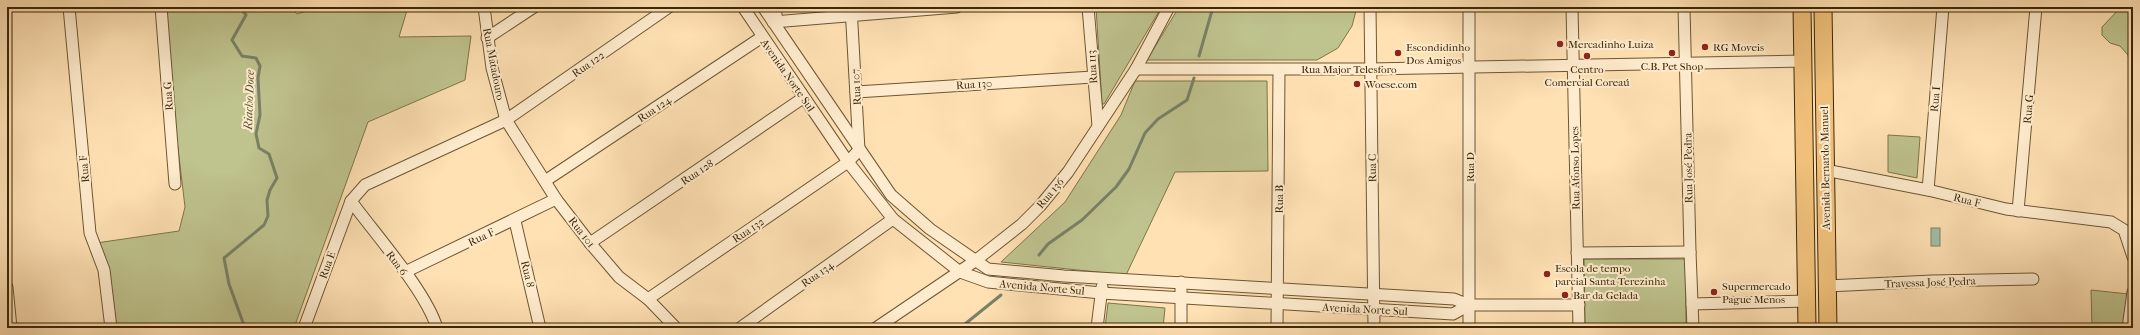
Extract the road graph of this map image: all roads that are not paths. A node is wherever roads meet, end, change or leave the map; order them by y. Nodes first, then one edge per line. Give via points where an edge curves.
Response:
1 (69, 7) edge
2 (161, 7) edge
3 (484, 7) edge
4 (534, 7) edge
5 (669, 7) edge
6 (742, 7) edge
7 (763, 7) edge
8 (775, 7) edge
9 (957, 7) edge
10 (1088, 7) edge
11 (1169, 7) edge
12 (1370, 7) edge
13 (1469, 7) edge
14 (1572, 7) edge
15 (1684, 7) edge
16 (1802, 7) edge
17 (1822, 7) edge
18 (1943, 7) edge
19 (2036, 7) edge
20 (932, 8) edge
21 (852, 11) edge
22 (775, 22) junction
23 (762, 37) junction
24 (487, 38) junction
25 (799, 58) junction
26 (1803, 61) junction
27 (1685, 63) junction
28 (1574, 66) junction
29 (783, 67) junction
30 (1470, 68) junction
31 (1136, 69) junction
32 (1279, 70) junction
33 (1370, 70) junction
34 (1093, 77) junction
35 (856, 92) junction
36 (803, 98) junction
37 (506, 120) junction
38 (1098, 126) junction
39 (859, 150) junction
40 (848, 162) junction
41 (1825, 170) junction
42 (545, 181) junction
43 (175, 184) dead end
44 (1928, 190) junction
45 (556, 199) junction
46 (351, 201) junction
47 (2018, 211) junction
48 (893, 219) junction
49 (515, 221) junction
50 (590, 243) junction
51 (1690, 252) junction
52 (1577, 253) junction
53 (2133, 256) edge
54 (976, 261) junction
55 (405, 272) junction
56 (960, 272) junction
57 (1104, 278) junction
58 (2033, 279) dead end
59 (1181, 282) junction
60 (1827, 286) junction
61 (7, 287) edge
62 (1278, 290) junction
63 (2133, 292) edge
64 (1102, 293) junction
65 (1375, 294) junction
66 (1181, 298) junction
67 (648, 299) junction
68 (1807, 301) junction
69 (1277, 304) junction
70 (1692, 304) junction
71 (1469, 305) junction
72 (1579, 305) junction
73 (1374, 309) junction
74 (11, 328) edge
75 (111, 328) edge
76 (304, 328) edge
77 (437, 328) edge
78 (540, 328) edge
79 (676, 328) edge
80 (740, 328) edge
81 (876, 328) edge
82 (1096, 328) edge
83 (1181, 328) edge
84 (1277, 328) edge
85 (1374, 328) edge
86 (1469, 328) edge
87 (1579, 328) edge
88 (1694, 328) edge
89 (1807, 328) edge
90 (1828, 328) edge
91 (2128, 328) edge

1 - 75 street, Rua F via 90,233 104,270
2 - 43 street, Rua G
3 - 24 street, Rua Matadouro
4 - 24 street
5 - 37 street, Rua 122
6 - 23 street, Avenida Norte Sul
7 - 22 street, Avenida Norte Sul
8 - 22 street
9 - 20 street
10 - 34 street, Rua 113
11 - 31 street, Rua 136
12 - 33 street, Rua C
13 - 30 street, Rua D
14 - 28 street, Rua Afonso Lopes
15 - 27 street, Rua José Pedra
16 - 26 main road, Avenida Bernardo Manuel
17 - 41 main road, Avenida Bernardo Manuel
18 - 44 street, Rua I
19 - 47 street, Rua G
20 - 21 street
21 - 22 street
21 - 35 street, Rua 107
22 - 25 street, Avenida Norte Sul
23 - 29 street, Avenida Norte Sul
23 - 42 street, Rua 124
24 - 37 street, Rua Matadouro
25 - 29 street
25 - 39 street, Avenida Norte Sul
26 - 27 street, Rua Major Telesforo
26 - 68 main road, Avenida Bernardo Manuel
27 - 28 street, Rua Major Telesforo
27 - 51 street, Rua José Pedra
28 - 30 street, Rua Major Telesforo
28 - 52 street, Rua Afonso Lopes
29 - 36 street, Avenida Norte Sul
30 - 33 street, Rua Major Telesforo
30 - 71 street, Rua D
31 - 32 street, Rua Major Telesforo
31 - 38 street, Rua 136
32 - 33 street, Rua Major Telesforo
32 - 62 street, Rua B
33 - 65 street, Rua C
34 - 35 street, Rua 130
34 - 38 street, Rua 113
35 - 39 street, Rua 107
36 - 40 street, Avenida Norte Sul
36 - 50 street, Rua 128
37 - 42 street, Rua 101
37 - 46 street via 378,178 365,185
38 - 54 street, Rua 136 via 1068,172 1040,206
39 - 40 street
39 - 54 street, Avenida Norte Sul via 890,195 930,229
40 - 48 street, Avenida Norte Sul
40 - 67 street, Rua 132
41 - 44 street, Rua F
41 - 60 main road, Avenida Bernardo Manuel
42 - 45 street, Rua 101
44 - 47 street, Rua F
45 - 49 street, Rua F
45 - 50 street, Rua 101
46 - 55 street, Rua 6
46 - 76 street, Rua E
47 - 53 street, Rua F via 2111,222 2124,230
48 - 56 street, Avenida Norte Sul
48 - 80 street, Rua 134
49 - 55 street, Rua F
49 - 78 street, Rua 8
50 - 67 street, Rua 101 via 619,277
51 - 52 street
51 - 70 street, Rua José Pedra
52 - 72 street, Rua Afonso Lopes
54 - 56 street, Rua 136
54 - 57 street, Avenida Norte Sul via 988,269
55 - 77 street, Rua 6 via 431,311
56 - 64 street, Avenida Norte Sul via 988,282
56 - 81 street, Rua 136
57 - 59 street, Avenida Norte Sul
57 - 64 street
58 - 60 street, Travessa José Pedra
59 - 62 street, Avenida Norte Sul
59 - 66 street
60 - 90 main road, Avenida Bernardo Manuel
61 - 74 street
62 - 65 street, Avenida Norte Sul
62 - 69 street, Rua B
63 - 91 street
64 - 66 street, Avenida Norte Sul
64 - 82 street
65 - 71 street, Avenida Norte Sul via 1454,300
65 - 73 street, Rua C
66 - 69 street, Avenida Norte Sul
66 - 83 street
67 - 79 street, Rua 101
68 - 70 street
68 - 89 main road, Avenida Bernardo Manuel
69 - 73 street, Avenida Norte Sul
69 - 84 street, Rua B
70 - 88 street, Rua José Pedra
71 - 72 street, Avenida Norte Sul
71 - 73 street, Avenida Norte Sul via 1453,314
71 - 86 street, Rua D
72 - 87 street, Rua Afonso Lopes
73 - 85 street, Rua C

